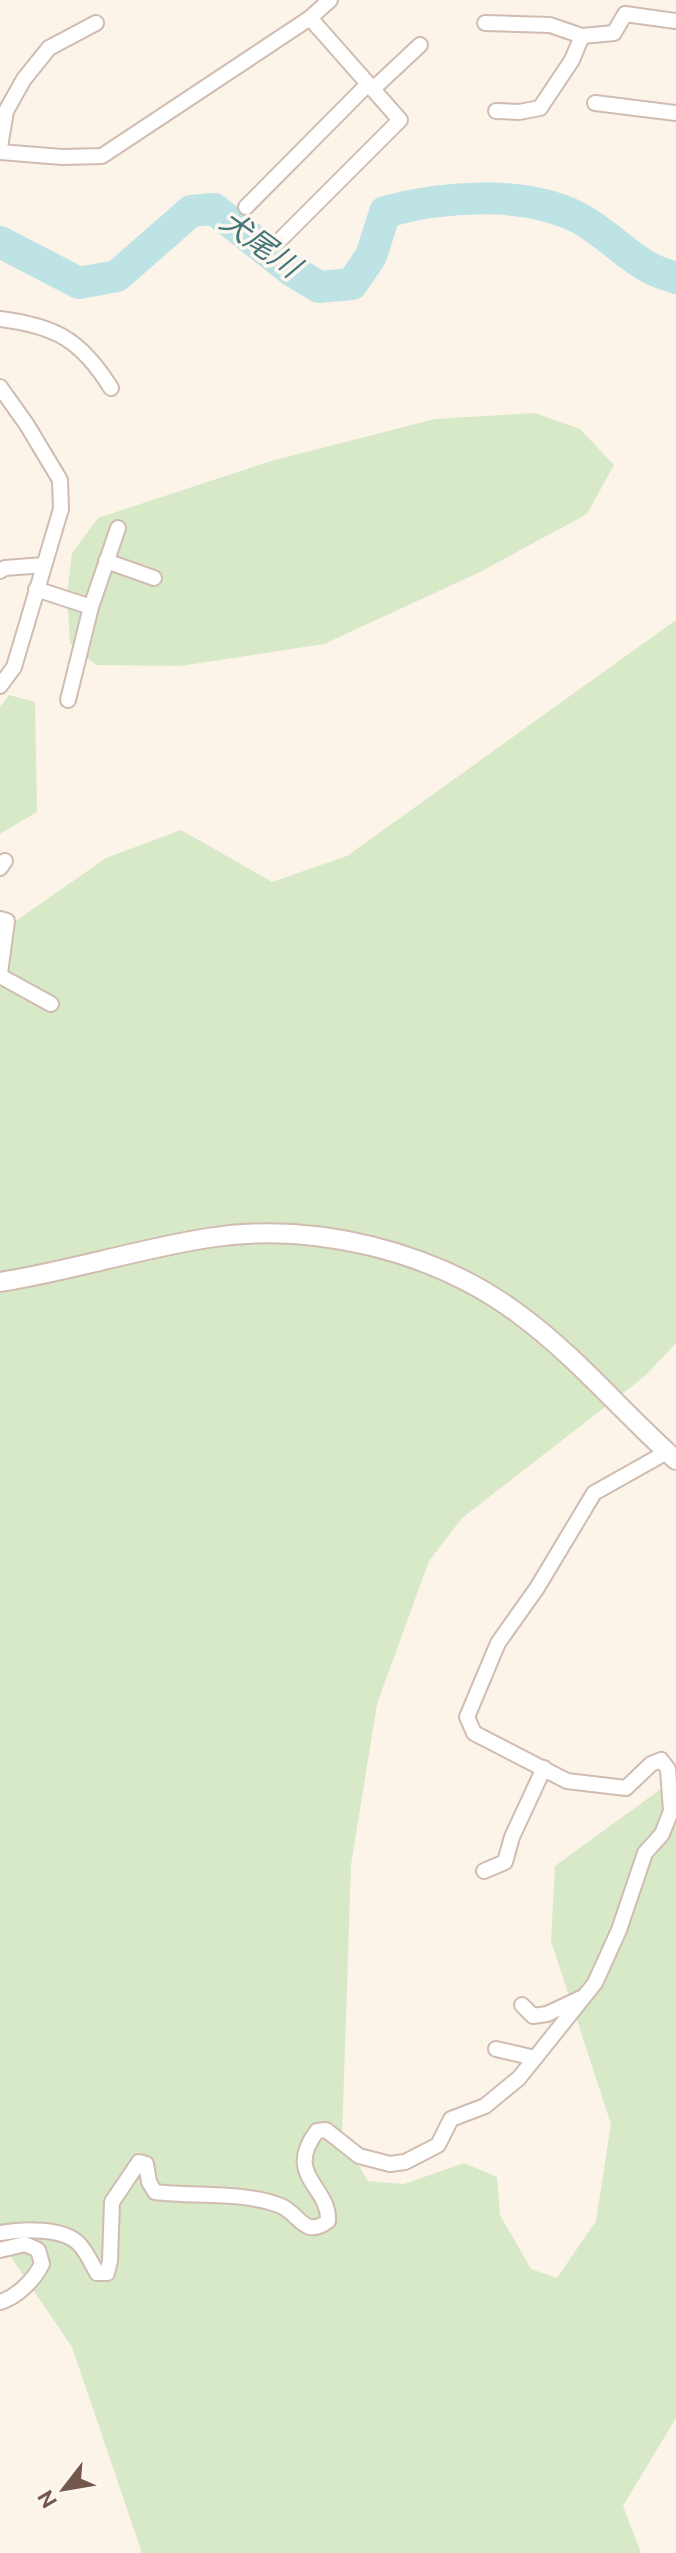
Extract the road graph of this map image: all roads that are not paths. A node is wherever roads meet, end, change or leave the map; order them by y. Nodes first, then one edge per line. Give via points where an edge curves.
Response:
1 (330, 0) edge
2 (310, 18) junction
3 (676, 21) edge
4 (96, 23) dead end
5 (485, 23) dead end
6 (582, 36) junction
7 (420, 45) dead end
8 (371, 87) junction
9 (595, 103) dead end
10 (496, 111) dead end
11 (676, 113) edge
12 (0, 150) edge
13 (246, 207) dead end
14 (282, 238) dead end
15 (0, 319) edge
16 (0, 387) edge
17 (111, 388) dead end
18 (118, 528) dead end
19 (106, 561) junction
20 (44, 565) junction
21 (2, 566) edge
22 (154, 578) dead end
23 (36, 589) junction
24 (91, 607) junction
25 (0, 686) edge
26 (68, 700) dead end
27 (0, 919) edge
28 (0, 975) edge
29 (51, 1004) dead end
30 (0, 1282) edge
31 (672, 1456) edge
32 (544, 1768) junction
33 (484, 1871) dead end
34 (585, 1996) junction
35 (522, 2005) dead end
36 (496, 2049) dead end
37 (535, 2058) junction
38 (0, 2233) edge
39 (0, 2250) edge
40 (0, 2302) edge

1 - 2 street
2 - 8 street
2 - 12 street via 102,156
3 - 6 street via 625,14 614,33
4 - 12 street via 49,48 24,79 6,111
5 - 6 street via 550,25
6 - 10 street via 540,108
7 - 8 street
8 - 13 street
8 - 14 street via 400,120
9 - 11 street
15 - 17 street via 66,336 94,362
16 - 20 street via 60,480 61,509
18 - 19 street
19 - 22 street
19 - 24 street
20 - 21 street
20 - 23 street
23 - 24 street
23 - 25 street via 14,667
24 - 26 street
27 - 28 street via 7,921
28 - 29 street
30 - 31 street via 211,1237 288,1233 390,1250 475,1286 519,1314
31 - 32 street via 594,1493 498,1643 467,1717 474,1733
32 - 33 street via 505,1862
32 - 34 street via 567,1781 626,1788 651,1764 661,1760 668,1769 671,1811 662,1834 645,1853 619,1930
34 - 35 street via 547,2014 533,2016
34 - 37 street
36 - 37 street
37 - 38 street via 485,2106 451,2119 438,2145 405,2162 359,2156 326,2130 317,2131 306,2145 305,2158 308,2178 329,2212 320,2227 306,2227 283,2207 249,2198 155,2192 146,2164 139,2162 112,2202 107,2273 97,2273 79,2243 66,2235 23,2229
39 - 40 street via 25,2244 38,2250 42,2264 10,2299

